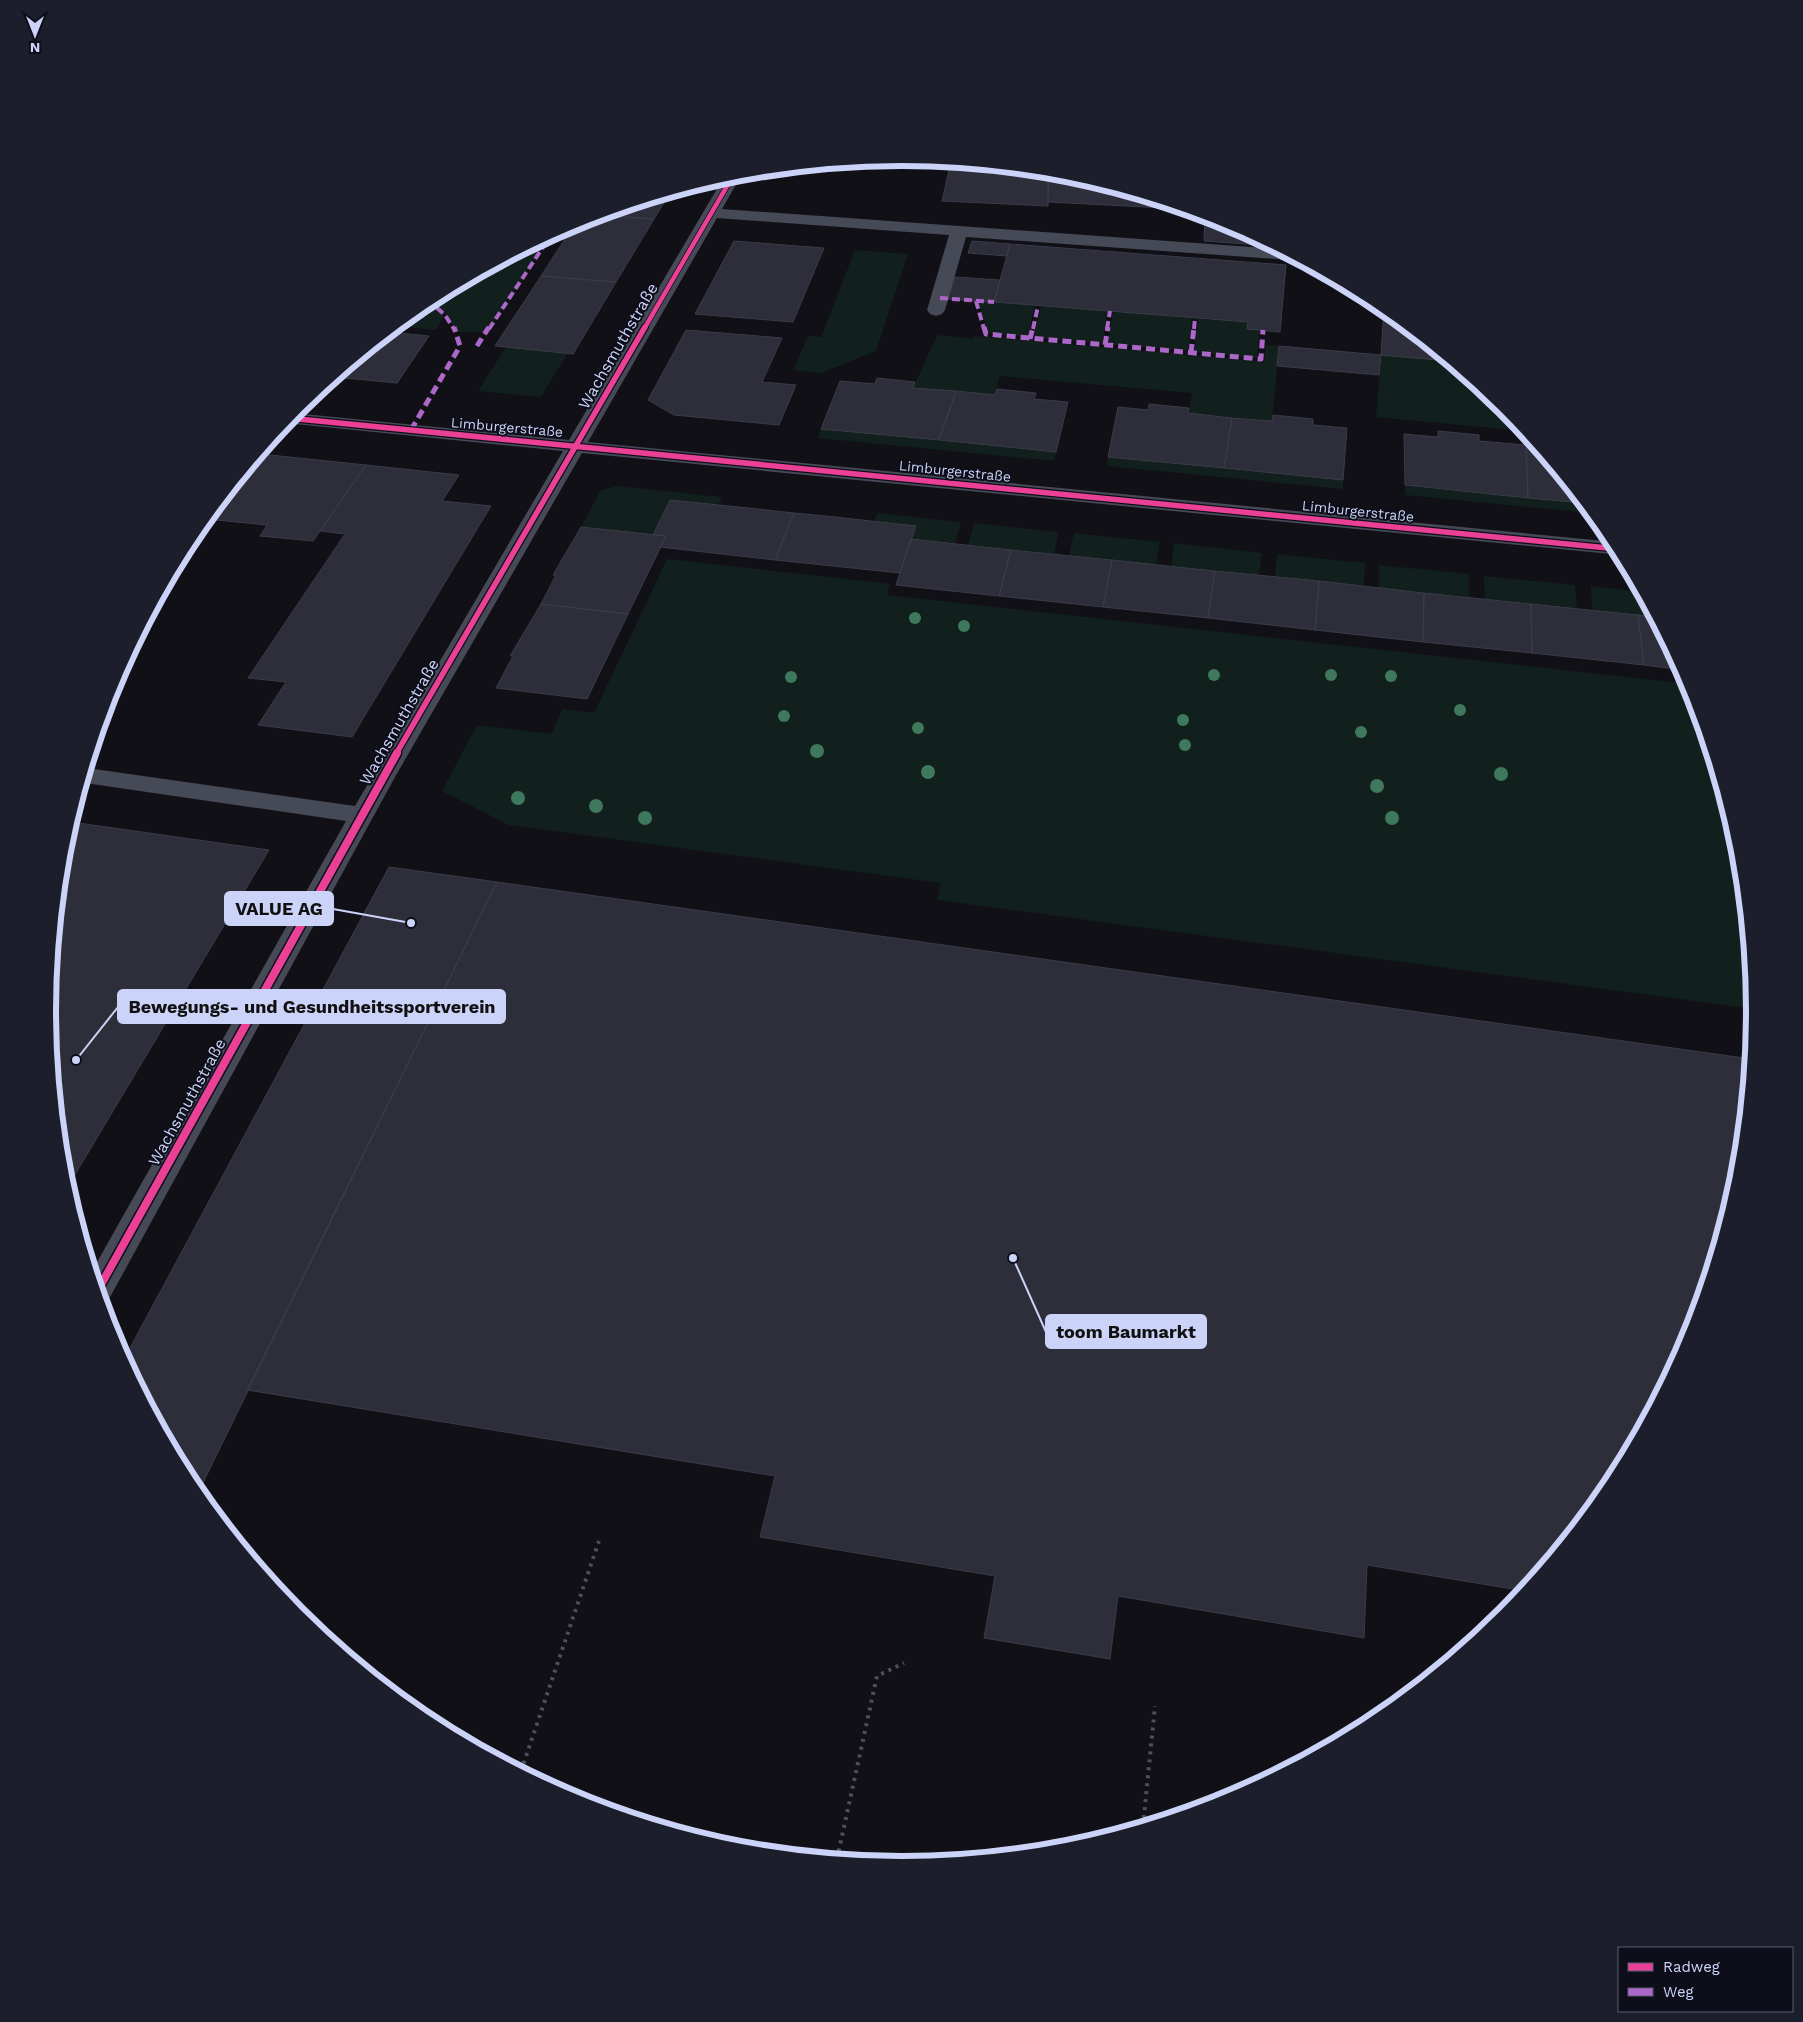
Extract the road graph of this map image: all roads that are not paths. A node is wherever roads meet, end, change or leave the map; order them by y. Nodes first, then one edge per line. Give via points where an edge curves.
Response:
1 (728, 184) edge
2 (712, 213) junction
3 (959, 231) junction
4 (1277, 254) edge
5 (936, 310) dead end
6 (298, 419) edge
7 (575, 446) junction
8 (1609, 548) edge
9 (90, 776) edge
10 (362, 816) junction
11 (101, 1284) edge

1 - 2 street, Wachsmuthstraße
2 - 3 street
2 - 7 street, Wachsmuthstraße
3 - 4 street
3 - 5 street
6 - 7 street, Limburgerstraße
7 - 8 street, Limburgerstraße
7 - 10 street, Wachsmuthstraße
9 - 10 street
10 - 11 street, Wachsmuthstraße

